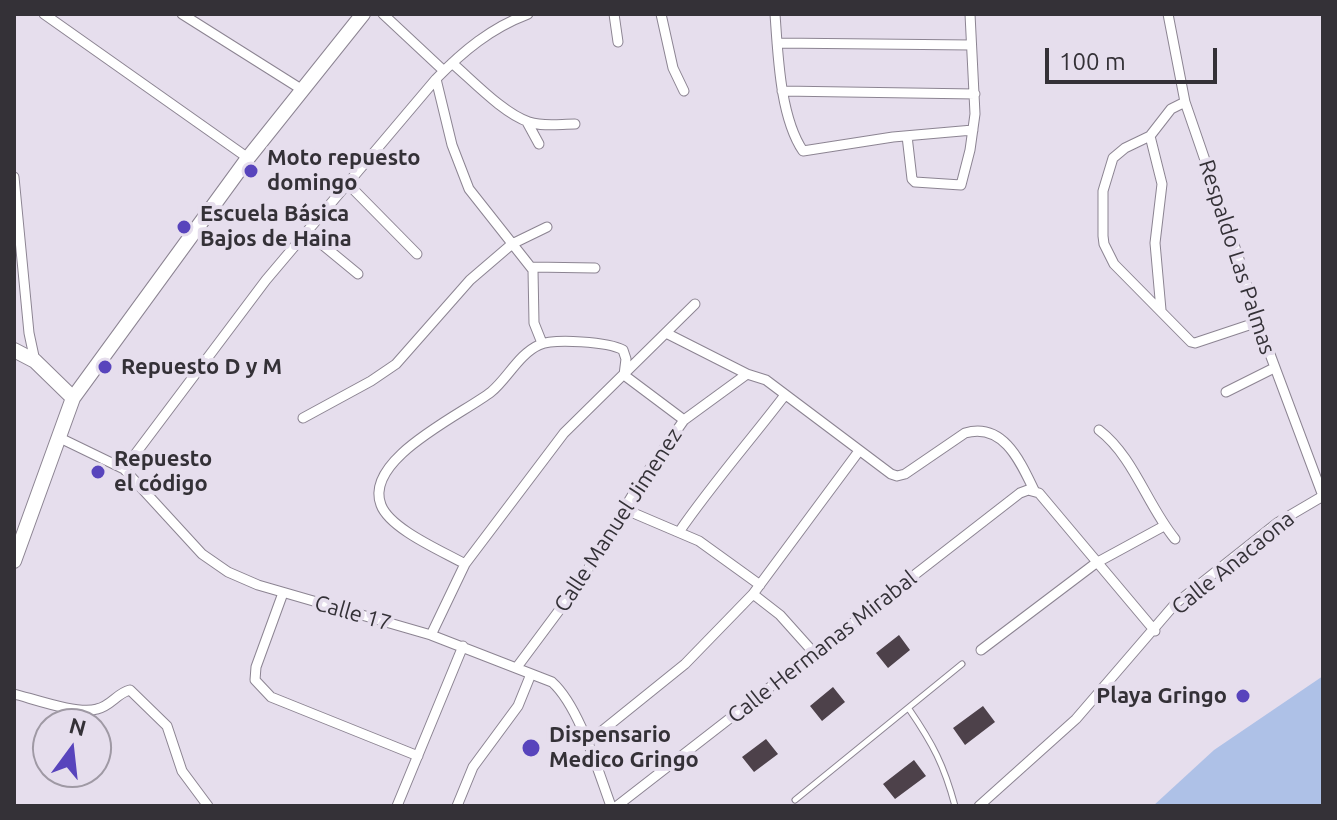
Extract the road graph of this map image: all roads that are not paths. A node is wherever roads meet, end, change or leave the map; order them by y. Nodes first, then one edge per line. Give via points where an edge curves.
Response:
1 (44, 14) edge
2 (182, 14) edge
3 (363, 14) edge
4 (383, 14) edge
5 (528, 14) edge
6 (614, 14) edge
7 (661, 14) edge
8 (775, 14) edge
9 (970, 14) edge
10 (1168, 14) edge
11 (618, 42) dead end
12 (777, 43) junction
13 (971, 45) junction
14 (452, 63) junction
15 (440, 75) junction
16 (301, 89) junction
17 (684, 91) dead end
18 (782, 91) junction
19 (975, 94) junction
20 (1185, 102) junction
21 (527, 122) junction
22 (575, 124) dead end
23 (973, 130) junction
24 (907, 136) junction
25 (1150, 136) junction
26 (539, 144) dead end
27 (248, 158) junction
28 (14, 177) edge
29 (348, 184) junction
30 (547, 227) dead end
31 (307, 232) junction
32 (512, 244) junction
33 (417, 254) dead end
34 (532, 267) junction
35 (595, 268) dead end
36 (358, 274) dead end
37 (695, 304) dead end
38 (1161, 310) junction
39 (1258, 322) junction
40 (666, 333) junction
41 (542, 343) junction
42 (14, 350) edge
43 (35, 361) junction
44 (1274, 368) junction
45 (747, 374) junction
46 (624, 375) junction
47 (1226, 392) dead end
48 (785, 395) junction
49 (73, 398) junction
50 (303, 418) dead end
51 (684, 420) junction
52 (1099, 430) dead end
53 (60, 438) junction
54 (859, 451) junction
55 (124, 469) junction
56 (1031, 490) junction
57 (1323, 496) edge
58 (624, 509) junction
59 (1164, 526) junction
60 (679, 532) junction
61 (1175, 539) dead end
62 (14, 561) edge
63 (1096, 563) junction
64 (465, 564) junction
65 (760, 585) junction
66 (283, 593) junction
67 (753, 594) junction
68 (1155, 631) junction
69 (431, 635) junction
70 (463, 646) junction
71 (981, 650) dead end
72 (814, 653) junction
73 (962, 664) dead end
74 (517, 667) junction
75 (531, 674) junction
76 (14, 694) edge
77 (909, 709) junction
78 (587, 743) junction
79 (418, 756) junction
80 (795, 800) dead end
81 (208, 806) edge
82 (397, 806) edge
83 (457, 806) edge
84 (611, 806) edge
85 (617, 806) edge
86 (955, 806) edge
87 (979, 806) edge

1 - 27 street
2 - 16 street
3 - 16 main road
4 - 15 street
5 - 14 street via 494,30
6 - 11 street
7 - 17 street
8 - 12 street
9 - 13 street
10 - 20 street, Respaldo Las Palmas
12 - 13 street
12 - 18 street
13 - 19 street
14 - 15 street
14 - 21 street
15 - 29 street
15 - 32 street via 462,175
16 - 27 main road
18 - 19 street
18 - 24 street via 805,152
19 - 23 street
20 - 25 street via 1171,109
20 - 39 street, Respaldo Las Palmas
21 - 22 street
21 - 26 street
23 - 24 street
23 - 24 street via 961,185 912,179
25 - 38 street via 1162,184 1155,243
25 - 38 street via 1113,158 1103,191 1103,236 1114,264
27 - 49 main road
28 - 43 street
29 - 31 street
29 - 33 street
30 - 32 street
31 - 36 street
31 - 55 street
32 - 34 street
32 - 50 street via 462,288 396,364
34 - 35 street
34 - 41 street via 534,325
37 - 40 street
38 - 39 street via 1193,342
39 - 44 street, Respaldo Las Palmas
40 - 45 street
40 - 46 street
41 - 46 street via 614,345 623,350
41 - 64 street via 492,392 409,447 387,470 379,491 379,502 395,523
42 - 43 main road
43 - 49 main road
44 - 47 street
44 - 57 street, Respaldo Las Palmas
45 - 48 street
45 - 51 street, Calle Manuel Jimenez
46 - 51 street
46 - 64 street via 564,433
48 - 54 street
48 - 60 street
49 - 53 main road
51 - 58 street, Calle Manuel Jimenez
52 - 59 street via 1127,462
53 - 55 street, Calle 17
53 - 62 main road
54 - 56 street via 897,476 965,433 991,432 1008,444
54 - 65 street
55 - 66 street, Calle 17 via 202,554 228,572
56 - 63 street
56 - 72 street, Calle Hermanas Mirabal via 1020,493
57 - 68 street, Calle Anacaona via 1277,523 1175,604
58 - 60 street
58 - 74 street, Calle Manuel Jimenez via 581,581
59 - 61 street
59 - 63 street
60 - 65 street
63 - 68 street
63 - 71 street
64 - 69 street
65 - 67 street
66 - 69 street, Calle 17
66 - 79 street via 256,667 261,689
67 - 72 street
67 - 78 street via 685,664
68 - 87 street, Calle Anacaona via 1076,719
69 - 70 street, Calle 17
70 - 74 street, Calle 17
70 - 79 street
72 - 85 street, Calle Hermanas Mirabal
73 - 77 lane
74 - 75 street, Calle 17
75 - 78 street, Calle 17 via 563,692
75 - 83 street via 518,706 473,767
76 - 81 street via 83,710 97,709 130,690 167,726 182,771
77 - 80 lane
77 - 86 lane via 945,768
78 - 84 street, Calle 17
79 - 82 street

